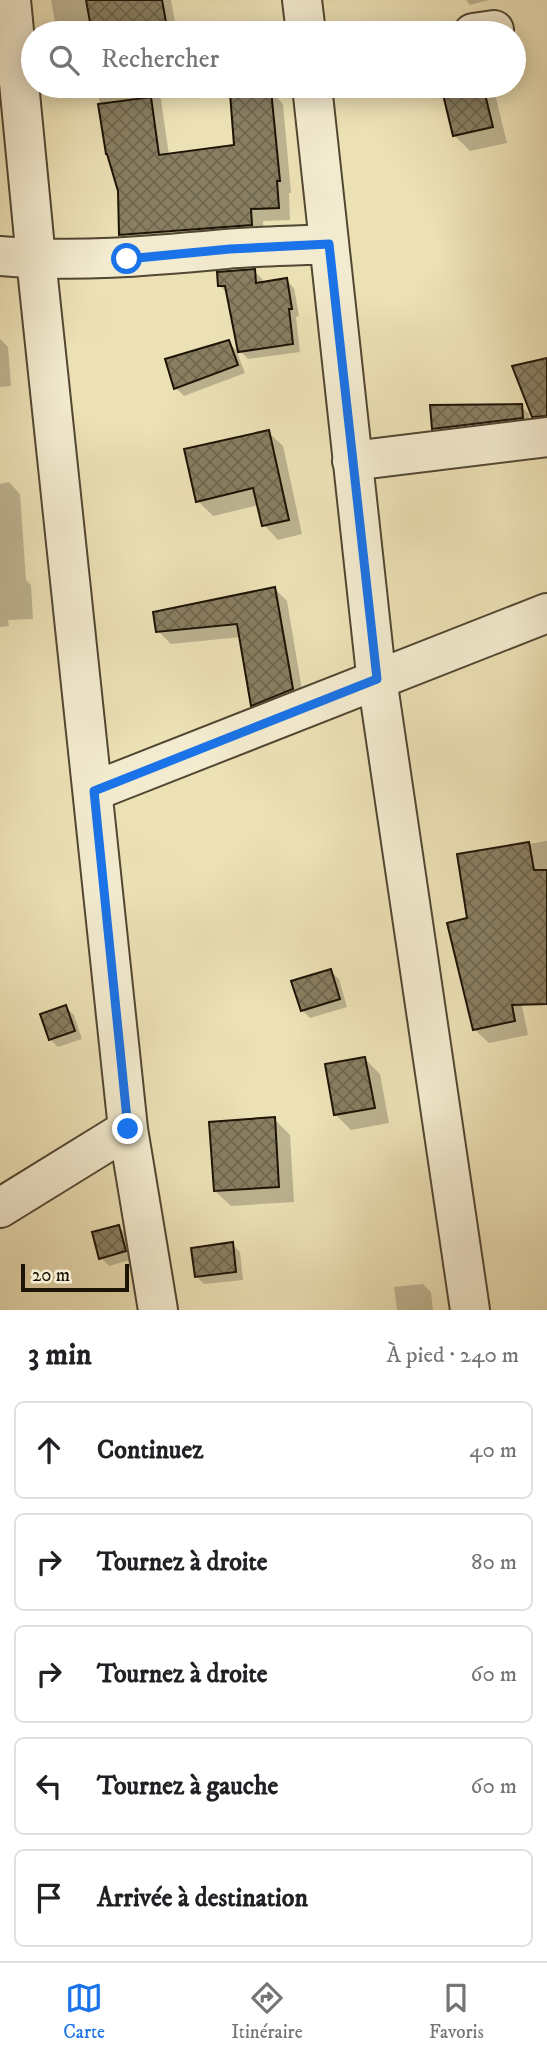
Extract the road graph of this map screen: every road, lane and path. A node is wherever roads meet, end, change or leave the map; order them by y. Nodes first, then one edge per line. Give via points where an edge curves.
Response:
1 (12, 0) edge
2 (302, 0) edge
3 (305, 21) edge
4 (313, 98) edge
5 (329, 244) junction
6 (18, 257) edge
7 (547, 436) edge
8 (352, 461) junction
9 (547, 613) edge
10 (377, 679) junction
11 (94, 791) junction
12 (128, 1129) junction
13 (0, 1208) edge
14 (158, 1310) edge
15 (470, 1310) edge

1 - 6 street
2 - 3 street
4 - 5 street
5 - 6 street via 127,259
5 - 8 street
6 - 11 street
7 - 8 street
8 - 10 street
9 - 10 street
10 - 11 street
10 - 15 street
11 - 12 street
12 - 13 street
12 - 14 street

